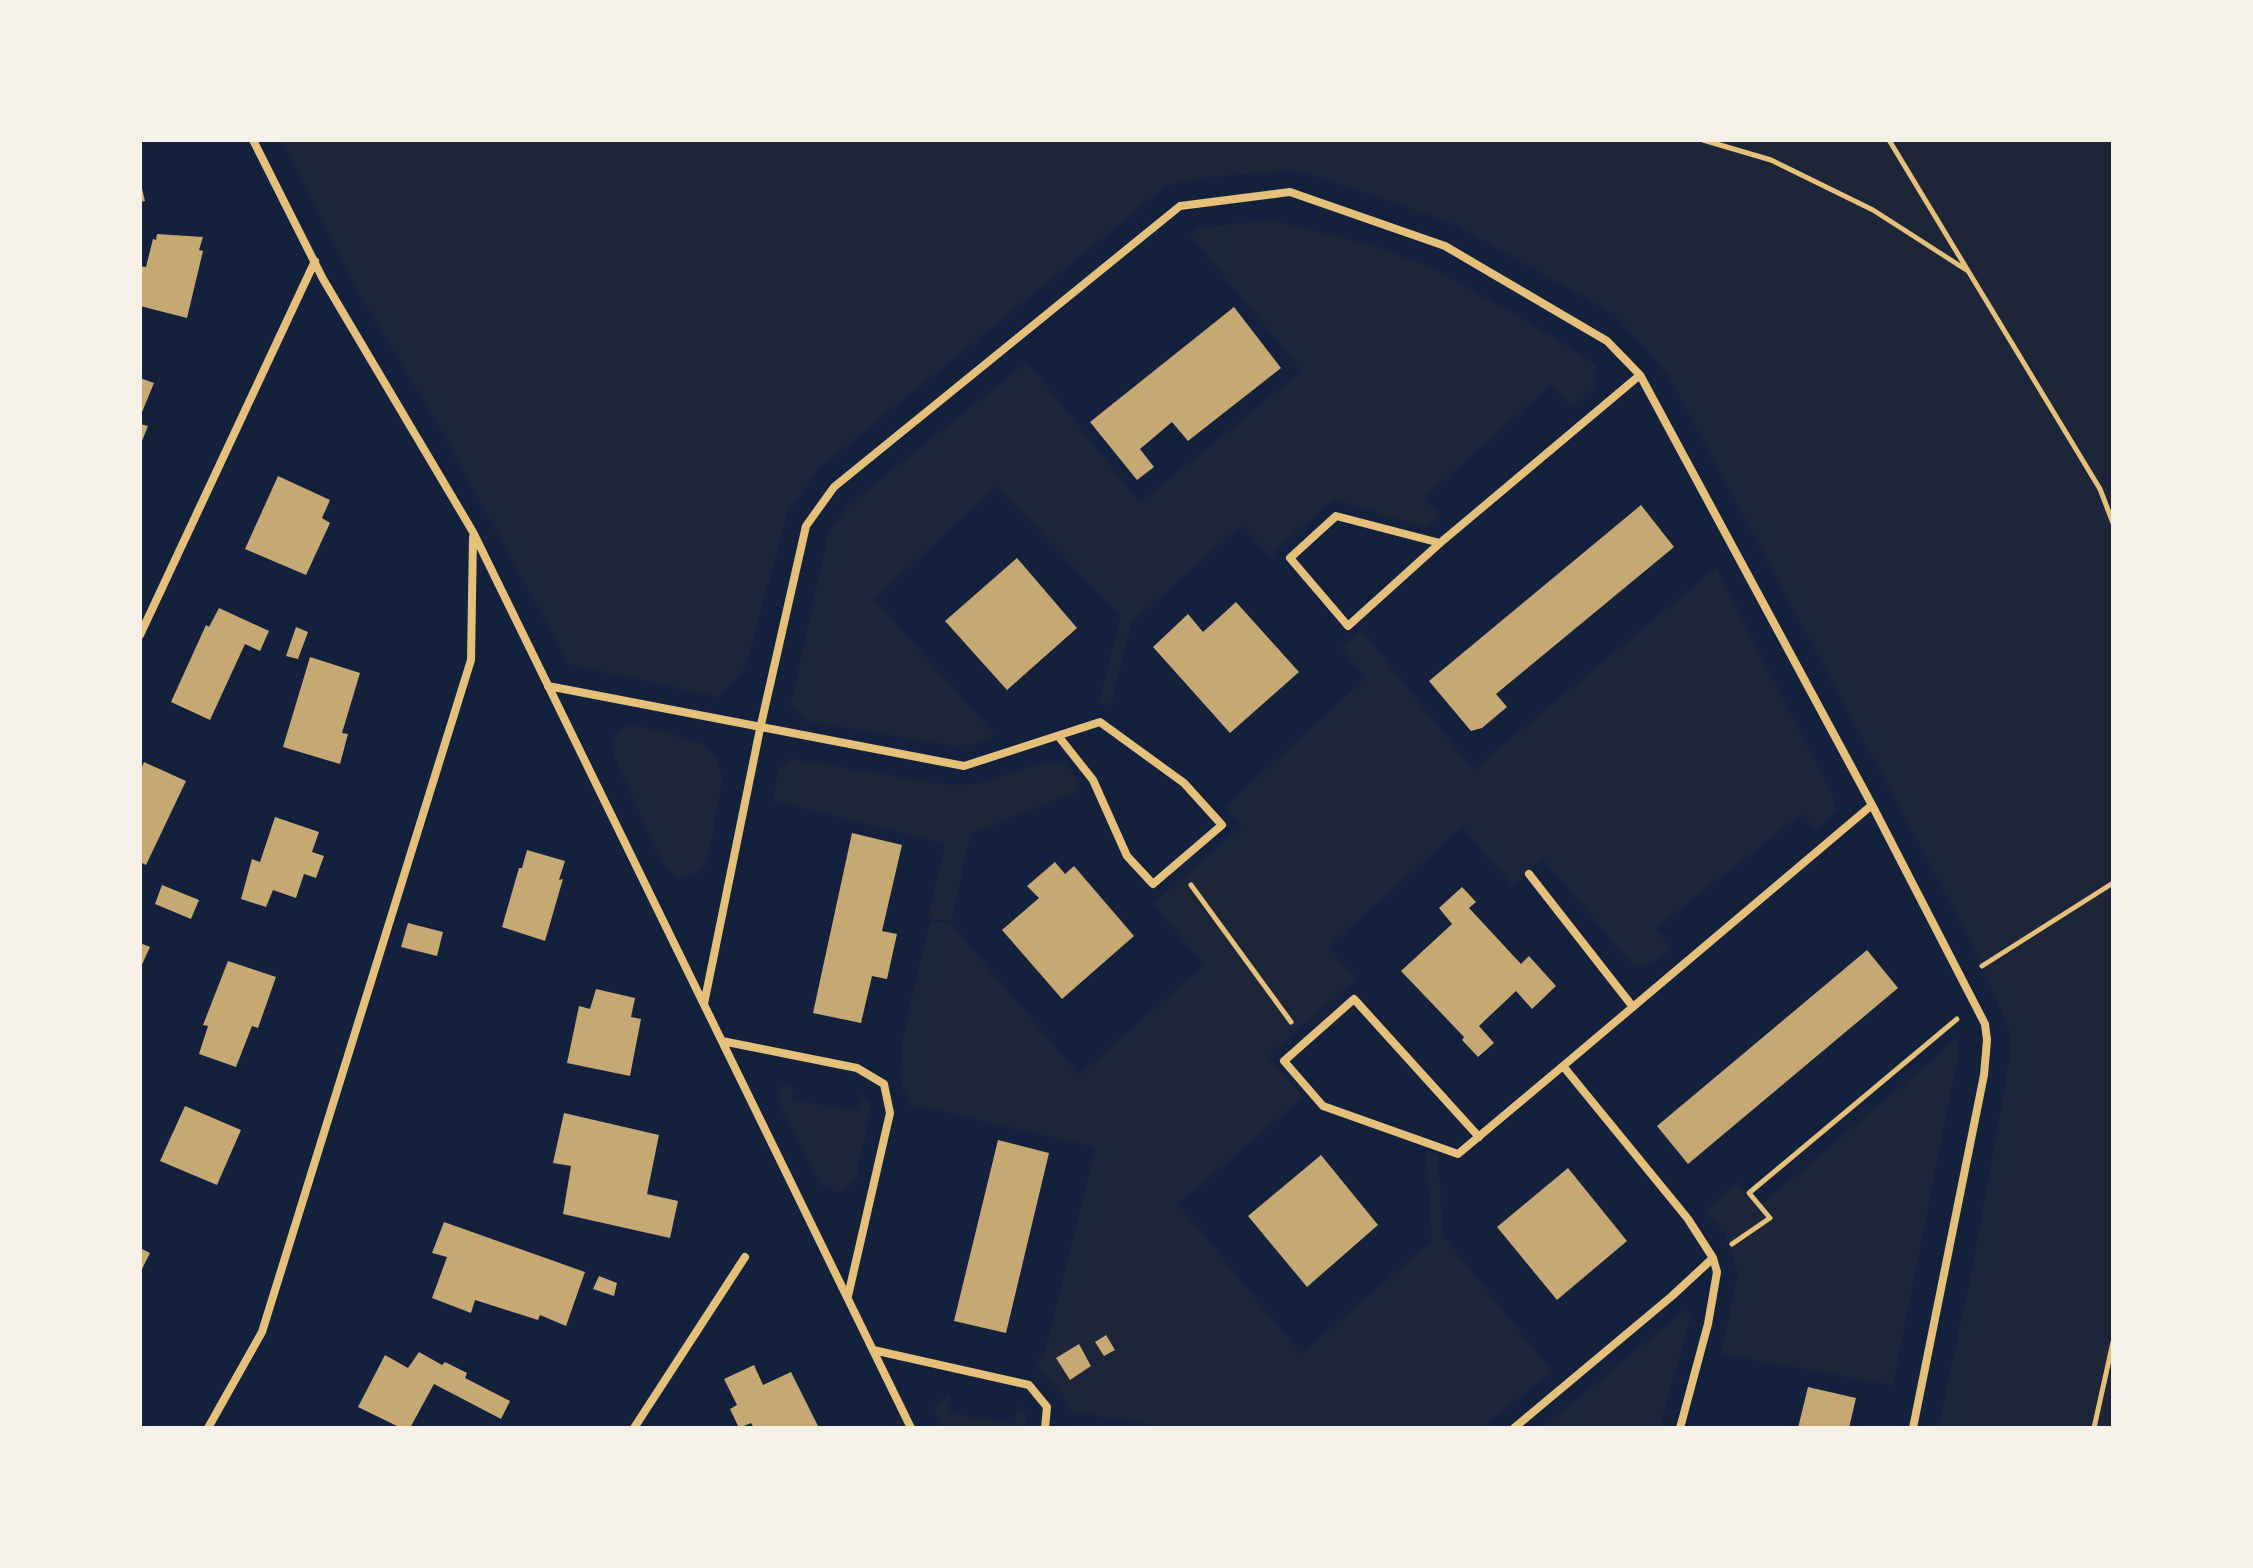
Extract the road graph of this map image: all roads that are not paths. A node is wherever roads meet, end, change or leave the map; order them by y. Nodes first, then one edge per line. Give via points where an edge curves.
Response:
1 (253, 140) edge
2 (315, 261) junction
3 (1640, 375) junction
4 (473, 532) junction
5 (1440, 543) junction
6 (140, 635) edge
7 (548, 686) junction
8 (760, 729) junction
9 (1059, 737) junction
10 (1872, 805) junction
11 (1529, 874) dead end
12 (704, 1004) junction
13 (1633, 1007) junction
14 (722, 1041) junction
15 (1563, 1066) junction
16 (1479, 1137) junction
17 (745, 1257) dead end
18 (1713, 1258) junction
19 (847, 1298) junction
20 (873, 1350) junction
21 (208, 1428) edge
22 (634, 1428) edge
23 (911, 1428) edge
24 (1045, 1428) edge
25 (1514, 1428) edge
26 (1680, 1428) edge
27 (1913, 1428) edge

1 - 2 street
2 - 4 street
2 - 6 street
3 - 5 street
3 - 8 street via 1607,341 1445,246 1290,192 1180,206 834,487 806,526
3 - 10 street
4 - 7 street
4 - 21 street via 471,660 262,1332
5 - 5 street via 1348,626 1290,558 1336,516
7 - 8 street
7 - 12 street
8 - 9 street via 964,766
8 - 12 street
9 - 9 street via 1100,722 1184,783 1222,825 1153,884 1127,856 1093,780
10 - 13 street
10 - 27 street via 1976,1003 1987,1040
11 - 13 street
12 - 14 street
13 - 15 street
14 - 19 street
14 - 19 street via 857,1068 884,1084 890,1113
15 - 16 street
15 - 18 street via 1688,1219
16 - 16 street via 1458,1154 1323,1106 1284,1061 1354,999
17 - 22 street
18 - 25 street
18 - 26 street via 1717,1272 1708,1324
19 - 20 street
20 - 23 street
20 - 24 street via 1029,1385 1047,1407

